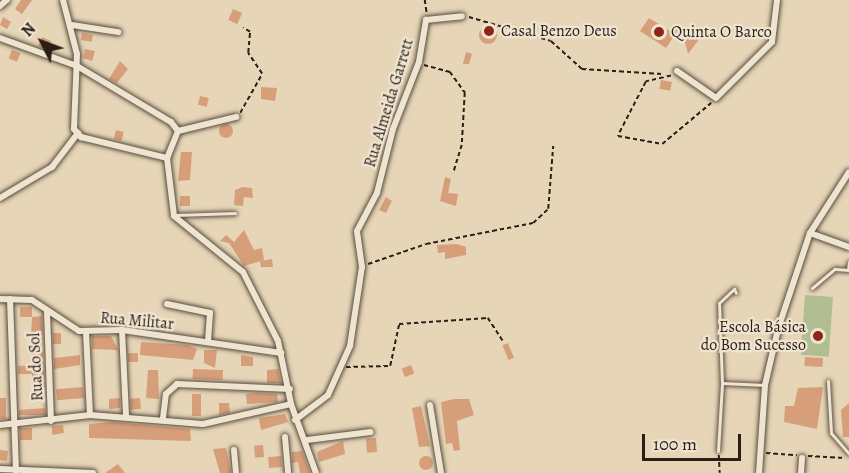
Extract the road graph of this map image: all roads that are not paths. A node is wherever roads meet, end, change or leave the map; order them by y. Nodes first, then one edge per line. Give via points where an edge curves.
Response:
1 (7, 0) edge
2 (63, 0) edge
3 (777, 0) edge
4 (0, 6) edge
5 (462, 16) road end
6 (72, 25) junction
7 (118, 32) dead end
8 (0, 38) edge
9 (77, 66) junction
10 (677, 72) dead end
11 (236, 117) road end
12 (178, 131) junction
13 (78, 134) junction
14 (167, 158) junction
15 (849, 172) edge
16 (0, 198) edge
17 (234, 213) dead end
18 (174, 216) junction
19 (810, 233) junction
20 (849, 247) edge
21 (849, 262) edge
22 (848, 270) edge
23 (812, 288) dead end
24 (736, 293) dead end
25 (0, 299) edge
26 (10, 299) junction
27 (167, 304) dead end
28 (47, 312) junction
29 (122, 330) junction
30 (86, 331) junction
31 (208, 342) junction
32 (281, 353) junction
33 (828, 381) dead end
34 (722, 383) junction
35 (765, 385) junction
36 (290, 389) junction
37 (291, 404) junction
38 (430, 405) dead end
39 (90, 415) junction
40 (126, 416) junction
41 (163, 418) junction
42 (295, 420) junction
43 (51, 421) junction
44 (14, 424) junction
45 (0, 425) edge
46 (371, 432) dead end
47 (285, 437) dead end
48 (307, 440) junction
49 (234, 450) dead end
50 (718, 452) road end
51 (849, 454) edge
52 (802, 458) dead end
53 (0, 469) edge
54 (16, 471) edge
55 (93, 473) edge
56 (236, 473) edge
57 (288, 473) edge
58 (316, 473) edge
59 (441, 473) edge
60 (759, 473) edge
61 (801, 473) edge

1 - 4 street
2 - 6 street
3 - 10 street via 772,42 716,98
5 - 42 street, Rua Almeida Garrett via 427,18 418,64 377,193 357,231 362,267 343,365 322,401
6 - 7 street
6 - 9 street
8 - 9 street
9 - 12 street via 130,94
9 - 13 street
11 - 12 street
12 - 14 street
13 - 14 street
13 - 16 street via 52,166
14 - 18 street
15 - 19 street
17 - 18 lane
18 - 32 street via 212,242 243,272
19 - 20 street
19 - 35 street
21 - 22 lane
22 - 23 lane via 835,269
24 - 34 lane via 734,289 719,303
25 - 26 street, Rua Militar
26 - 28 street, Rua Militar via 32,300
26 - 44 street
27 - 31 street via 210,313
28 - 30 street, Rua Militar
28 - 43 street, Rua do Sol
29 - 30 street, Rua Militar
29 - 31 street, Rua Militar
29 - 40 street
30 - 39 street
31 - 32 street, Rua Militar
32 - 36 street
33 - 51 lane via 831,433
34 - 35 lane
34 - 50 lane
35 - 60 street
36 - 37 street
36 - 41 street via 177,384 166,394
37 - 41 street via 203,424
37 - 42 street
38 - 59 street
39 - 40 street
39 - 43 street
40 - 41 street
42 - 48 street
43 - 44 street
44 - 45 street
44 - 54 street
46 - 48 street
47 - 57 street
48 - 58 street
49 - 56 street
52 - 61 street
53 - 54 street
54 - 55 street

